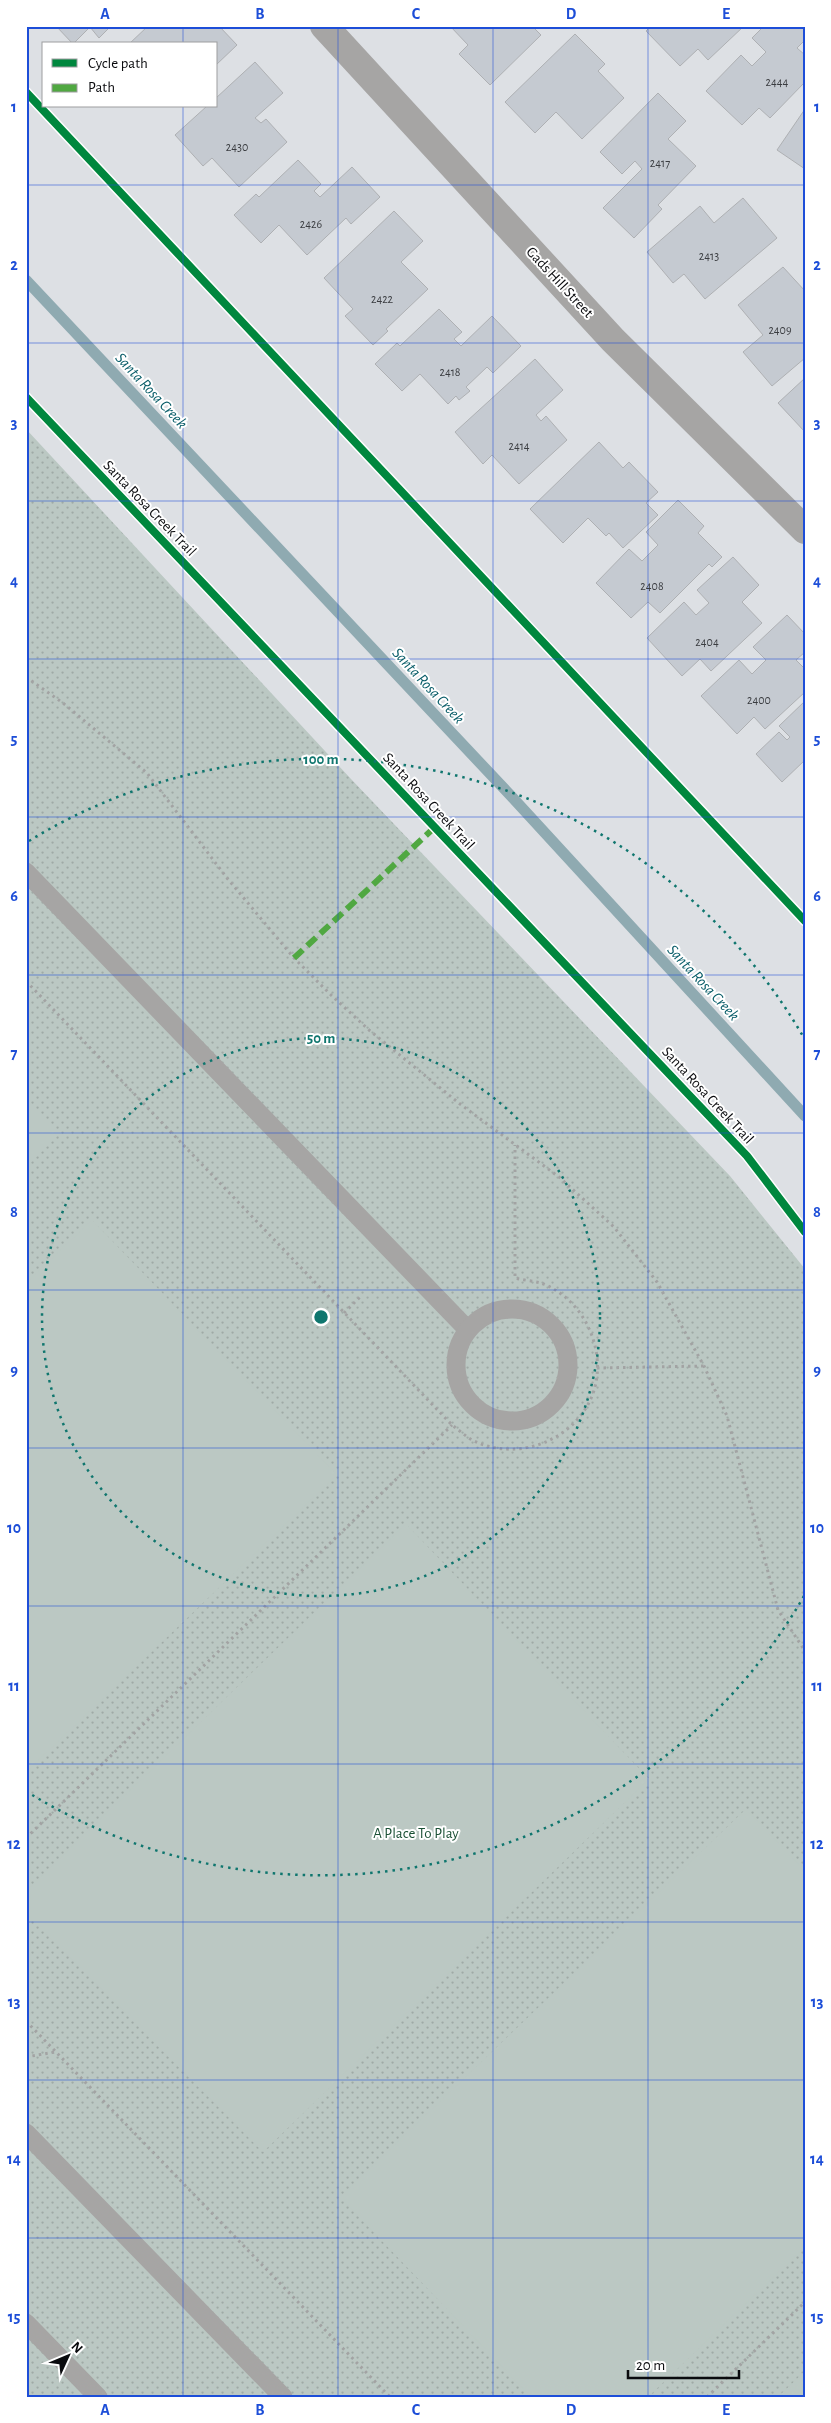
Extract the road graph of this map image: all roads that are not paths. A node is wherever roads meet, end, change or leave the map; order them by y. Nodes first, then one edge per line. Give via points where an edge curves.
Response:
1 (324, 26) edge
2 (805, 530) edge
3 (26, 872) edge
4 (468, 1330) junction
5 (26, 2133) edge
6 (26, 2323) edge
7 (98, 2397) edge
8 (283, 2397) edge

1 - 2 street, Gads Hill Street via 613,340
3 - 4 lane
4 - 4 lane via 460,1343 456,1374 470,1402 496,1419 511,1421 541,1413 554,1402 564,1386 568,1369 560,1335 548,1321 532,1312 497,1310
5 - 8 lane
6 - 7 lane

